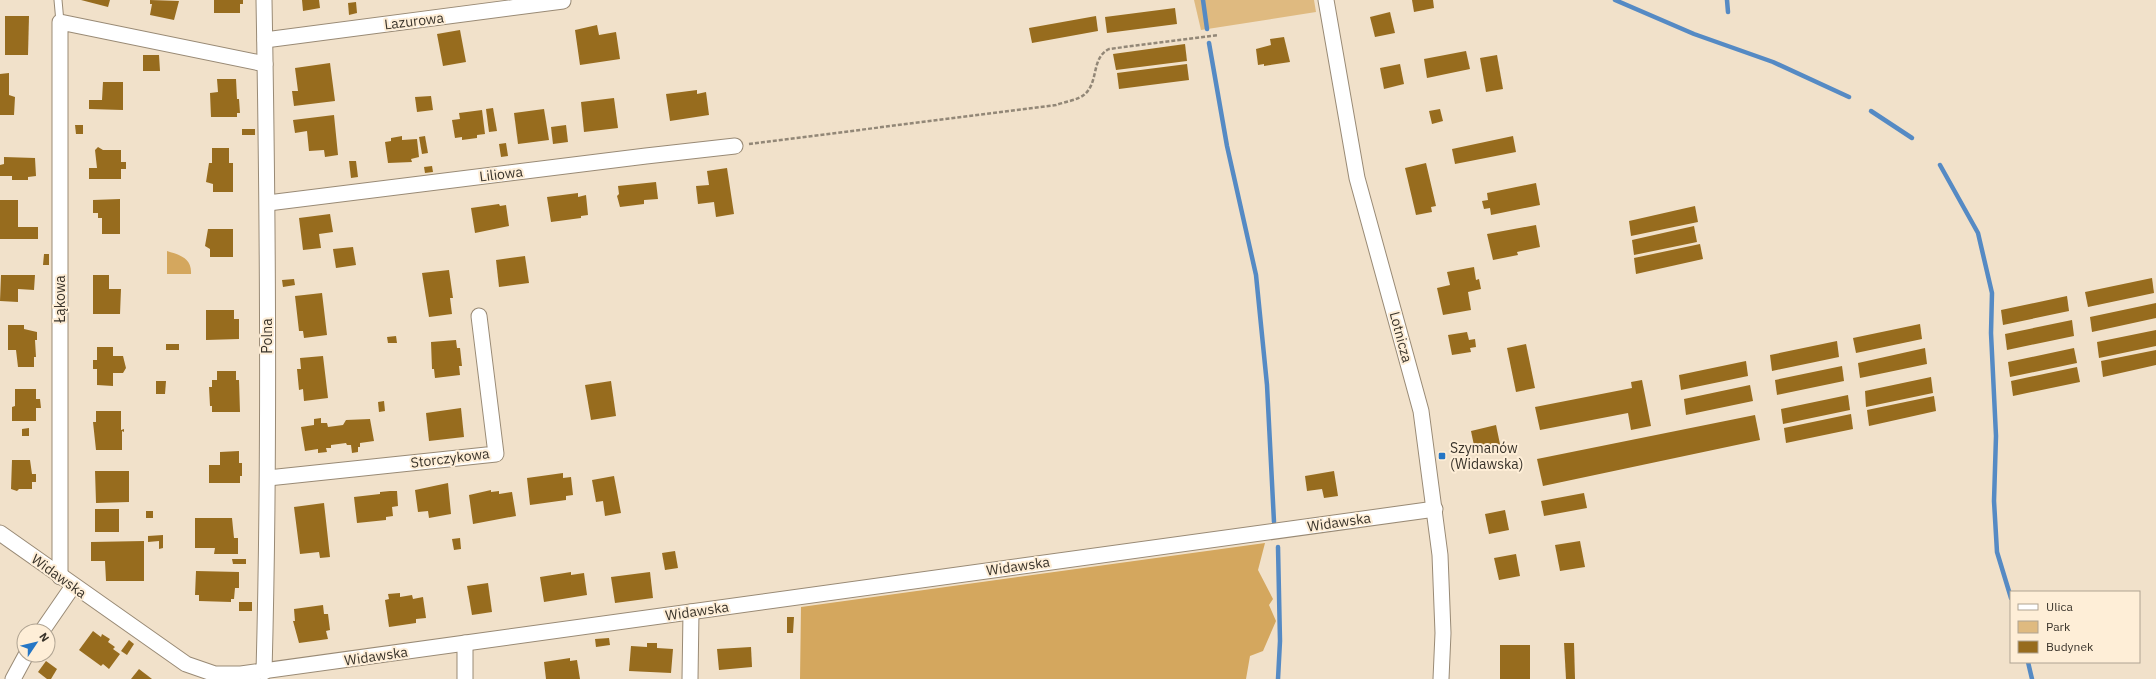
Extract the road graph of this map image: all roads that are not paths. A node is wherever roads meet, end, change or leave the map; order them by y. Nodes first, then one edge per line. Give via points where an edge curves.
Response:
1 (58, 0) edge
2 (264, 0) edge
3 (1326, 0) edge
4 (563, 1) dead end
5 (60, 22) junction
6 (265, 40) junction
7 (265, 64) junction
8 (735, 146) road end
9 (268, 203) junction
10 (479, 316) dead end
11 (268, 478) junction
12 (1435, 509) junction
13 (0, 533) edge
14 (60, 577) junction
15 (73, 586) junction
16 (691, 612) junction
17 (48, 623) edge
18 (465, 643) junction
19 (22, 663) edge
20 (264, 672) junction
21 (13, 679) edge
22 (465, 679) edge
23 (690, 679) edge
24 (1441, 679) edge

1 - 5 lane
2 - 6 street, Polna
3 - 12 street, Lotnicza via 1358,178 1420,411
4 - 6 street, Lazurowa
5 - 7 street
5 - 14 street, Łąkowa
6 - 7 street, Polna
7 - 9 street, Polna
8 - 9 street, Liliowa
9 - 11 street, Polna
10 - 11 street, Storczykowa via 496,454
11 - 20 street, Polna
12 - 16 street, Widawska
12 - 24 street, Lotnicza via 1440,555 1443,634
13 - 14 street, Widawska
14 - 15 street, Widawska
15 - 17 street
15 - 20 street, Widawska via 186,664 215,674
16 - 18 street, Widawska
16 - 23 street
18 - 20 street, Widawska
18 - 22 street
19 - 21 street

